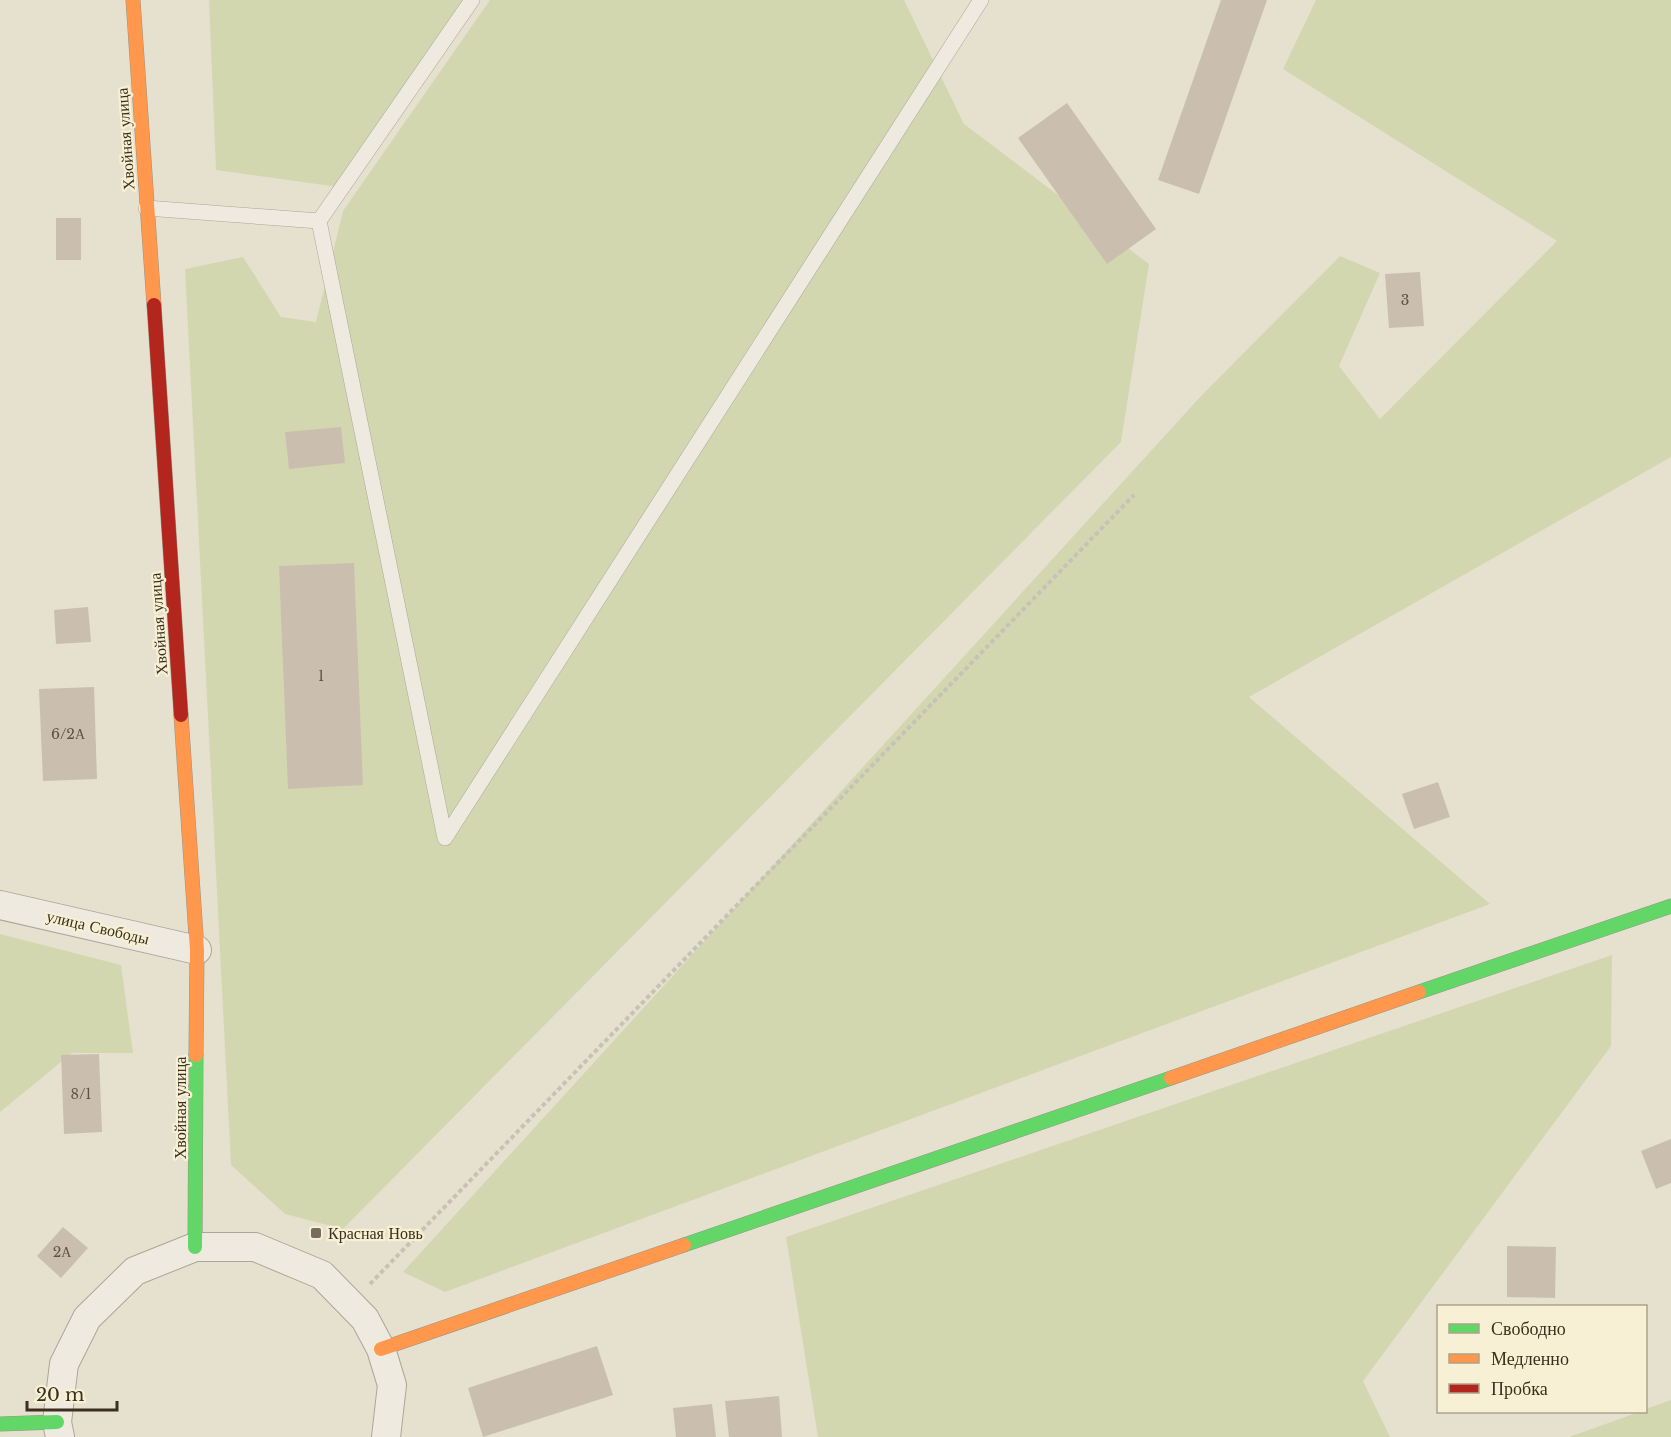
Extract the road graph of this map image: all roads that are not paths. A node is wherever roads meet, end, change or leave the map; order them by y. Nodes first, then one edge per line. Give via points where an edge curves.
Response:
1 (472, 0) edge
2 (981, 0) edge
3 (128, 2) edge
4 (146, 207) junction
5 (319, 221) junction
6 (0, 905) edge
7 (1671, 906) edge
8 (197, 950) junction
9 (195, 1247) junction
10 (381, 1350) junction
11 (0, 1425) edge
12 (59, 1429) edge
13 (386, 1437) edge

1 - 5 lane
2 - 5 lane via 445,838
3 - 4 street, Хвойная улица
4 - 5 lane
4 - 8 street, Хвойная улица
6 - 8 street, улица Свободы
7 - 10 street
8 - 9 street, Хвойная улица
9 - 10 street via 255,1247 322,1275 365,1319
9 - 12 street via 135,1271 87,1318 64,1364
10 - 13 street via 392,1384
11 - 12 street

